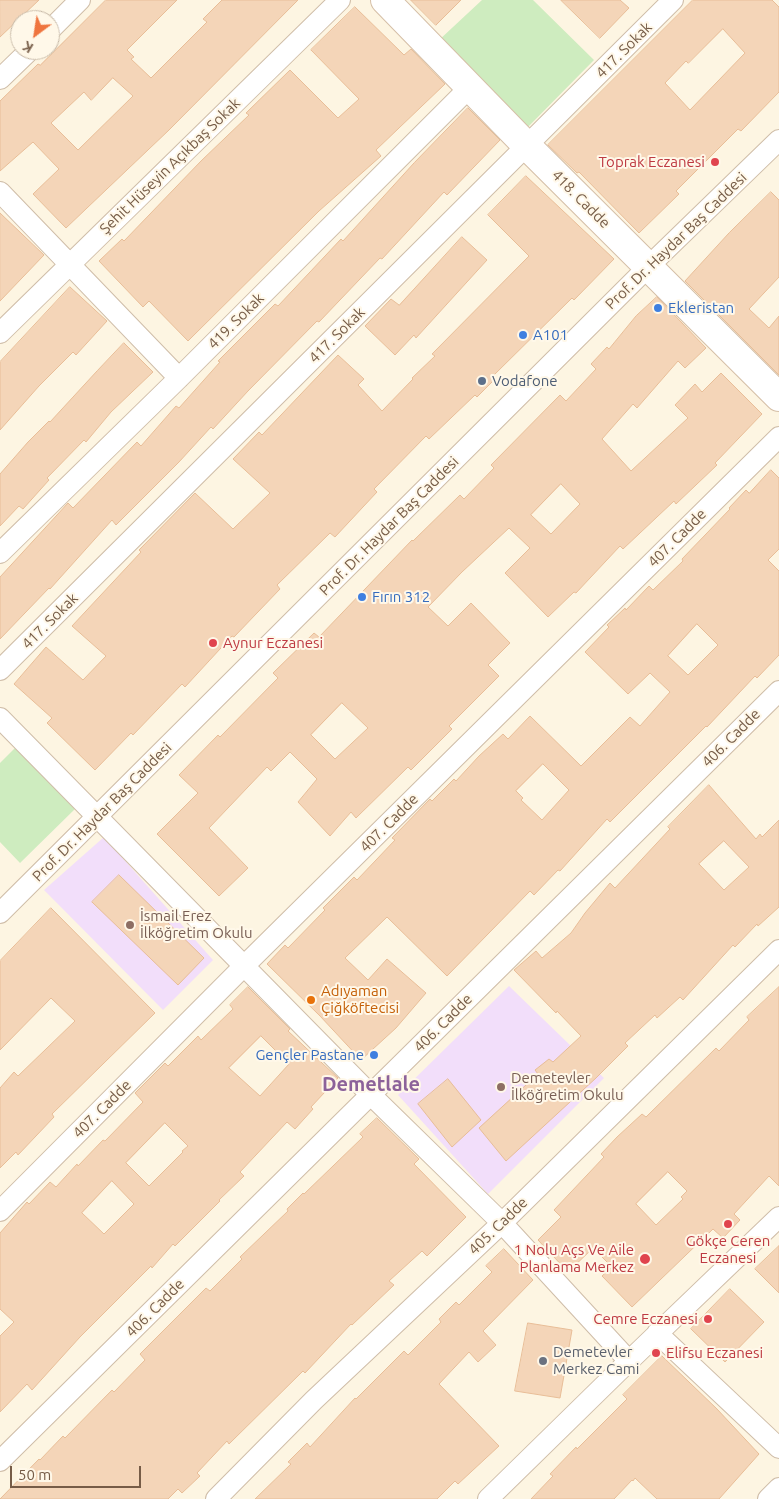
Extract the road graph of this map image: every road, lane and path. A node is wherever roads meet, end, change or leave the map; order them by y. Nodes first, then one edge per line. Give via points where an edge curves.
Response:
1 (80, 0) edge
2 (340, 0) edge
3 (385, 0) edge
4 (673, 0) edge
5 (60, 20) edge
6 (20, 60) edge
7 (0, 79) edge
8 (470, 87) junction
9 (779, 140) edge
10 (527, 146) junction
11 (0, 192) edge
12 (70, 264) junction
13 (649, 266) junction
14 (0, 332) edge
15 (179, 378) junction
16 (779, 397) edge
17 (779, 437) edge
18 (0, 553) edge
19 (0, 670) edge
20 (779, 690) edge
21 (0, 718) edge
22 (97, 816) junction
23 (0, 913) edge
24 (779, 950) edge
25 (244, 966) junction
26 (371, 1095) junction
27 (0, 1211) edge
28 (779, 1217) edge
29 (502, 1223) junction
30 (657, 1333) junction
31 (629, 1361) junction
32 (779, 1448) edge
33 (0, 1461) edge
34 (779, 1488) edge
35 (216, 1499) edge
36 (488, 1499) edge
37 (768, 1499) edge

1 - 5 street
2 - 12 street, Şehit Hüseyin Açıkbaş Sokak
3 - 8 street, 418. Cadde
4 - 10 street, 417. Sokak
6 - 7 street
8 - 10 street, 418. Cadde
8 - 15 street, 419. Sokak
9 - 13 street, Prof. Dr. Haydar Baş Caddesi
10 - 13 street, 418. Cadde
10 - 19 street, 417. Sokak
11 - 12 street
12 - 14 street, Şehit Hüseyin Açıkbaş Sokak
12 - 15 street
13 - 16 street, 418. Cadde
13 - 22 street, Prof. Dr. Haydar Baş Caddesi
15 - 18 street, 419. Sokak
17 - 25 street, 407. Cadde
20 - 26 street, 406. Cadde
21 - 22 street
22 - 23 street, Prof. Dr. Haydar Baş Caddesi
22 - 25 street
24 - 29 street, 405. Cadde
25 - 26 street
25 - 27 street, 407. Cadde
26 - 29 street
26 - 33 street, 406. Cadde
28 - 30 street
29 - 31 street
29 - 35 street, 405. Cadde via 314,1400
30 - 31 street
30 - 32 street
31 - 36 street
34 - 37 street

